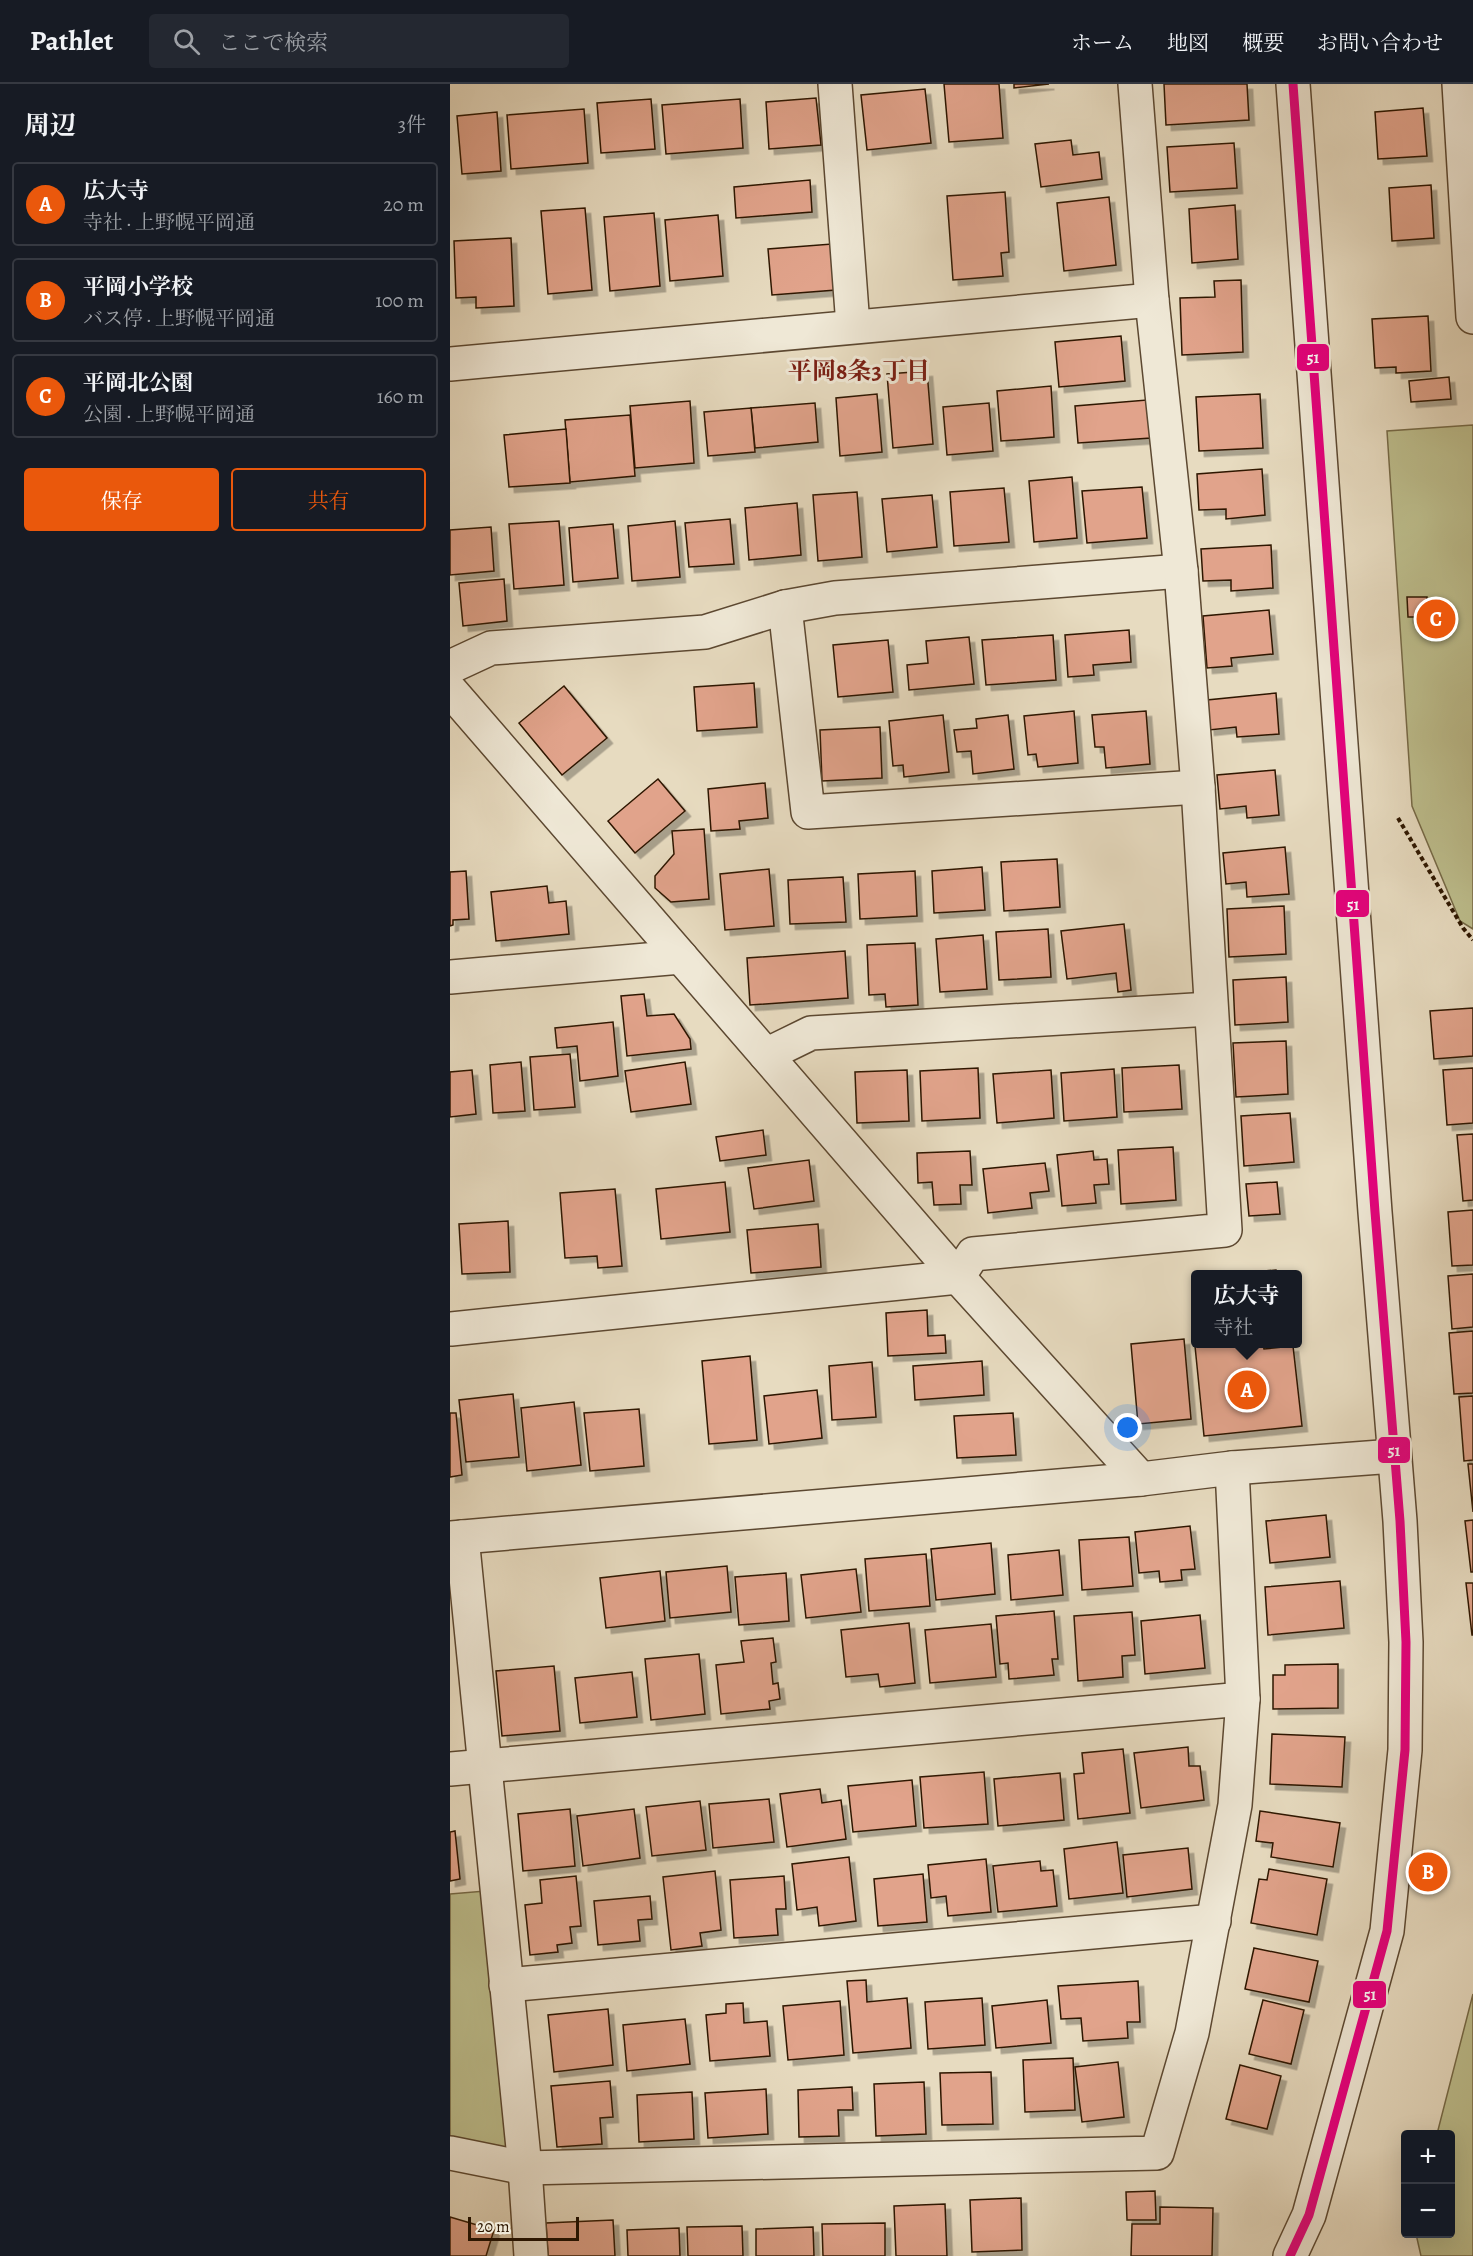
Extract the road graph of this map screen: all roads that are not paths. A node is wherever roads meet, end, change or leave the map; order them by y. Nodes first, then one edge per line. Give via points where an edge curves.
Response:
1 (835, 84) edge
2 (1135, 84) edge
3 (1293, 84) edge
4 (1459, 84) edge
5 (1152, 300) junction
6 (1473, 317) edge
7 (853, 326) junction
8 (450, 364) edge
9 (1181, 571) junction
10 (785, 607) junction
11 (450, 667) edge
12 (450, 690) edge
13 (1198, 787) junction
14 (681, 957) junction
15 (450, 977) edge
16 (1210, 1009) junction
17 (766, 1055) junction
18 (958, 1277) junction
19 (451, 1329) edge
20 (1394, 1456) junction
21 (1232, 1468) junction
22 (1141, 1479) junction
23 (456, 1537) edge
24 (1243, 1699) junction
25 (484, 1767) junction
26 (450, 1769) edge
27 (1214, 1921) junction
28 (506, 1985) junction
29 (450, 2153) edge
30 (525, 2168) junction
31 (531, 2256) edge
32 (1290, 2256) edge

1 - 7 street
2 - 5 street
3 - 20 street
4 - 6 street
5 - 7 street
5 - 9 street
7 - 8 street
9 - 10 street via 835,598
9 - 13 street
10 - 11 street via 705,632 491,648
10 - 13 street via 808,812
12 - 14 street
13 - 16 street
14 - 15 street
14 - 17 street
16 - 17 street via 811,1033
16 - 18 street via 1225,1230 973,1254
17 - 18 street
18 - 19 street
18 - 22 street
20 - 21 street
20 - 32 street via 1406,1642 1406,1750 1387,1931 1309,2215
21 - 22 street
21 - 24 street
22 - 23 street
23 - 25 street
24 - 25 street
24 - 27 street via 1235,1806
25 - 26 street
25 - 28 street
27 - 28 street
27 - 30 street via 1192,2032 1157,2152
28 - 30 street
29 - 30 street
30 - 31 street

